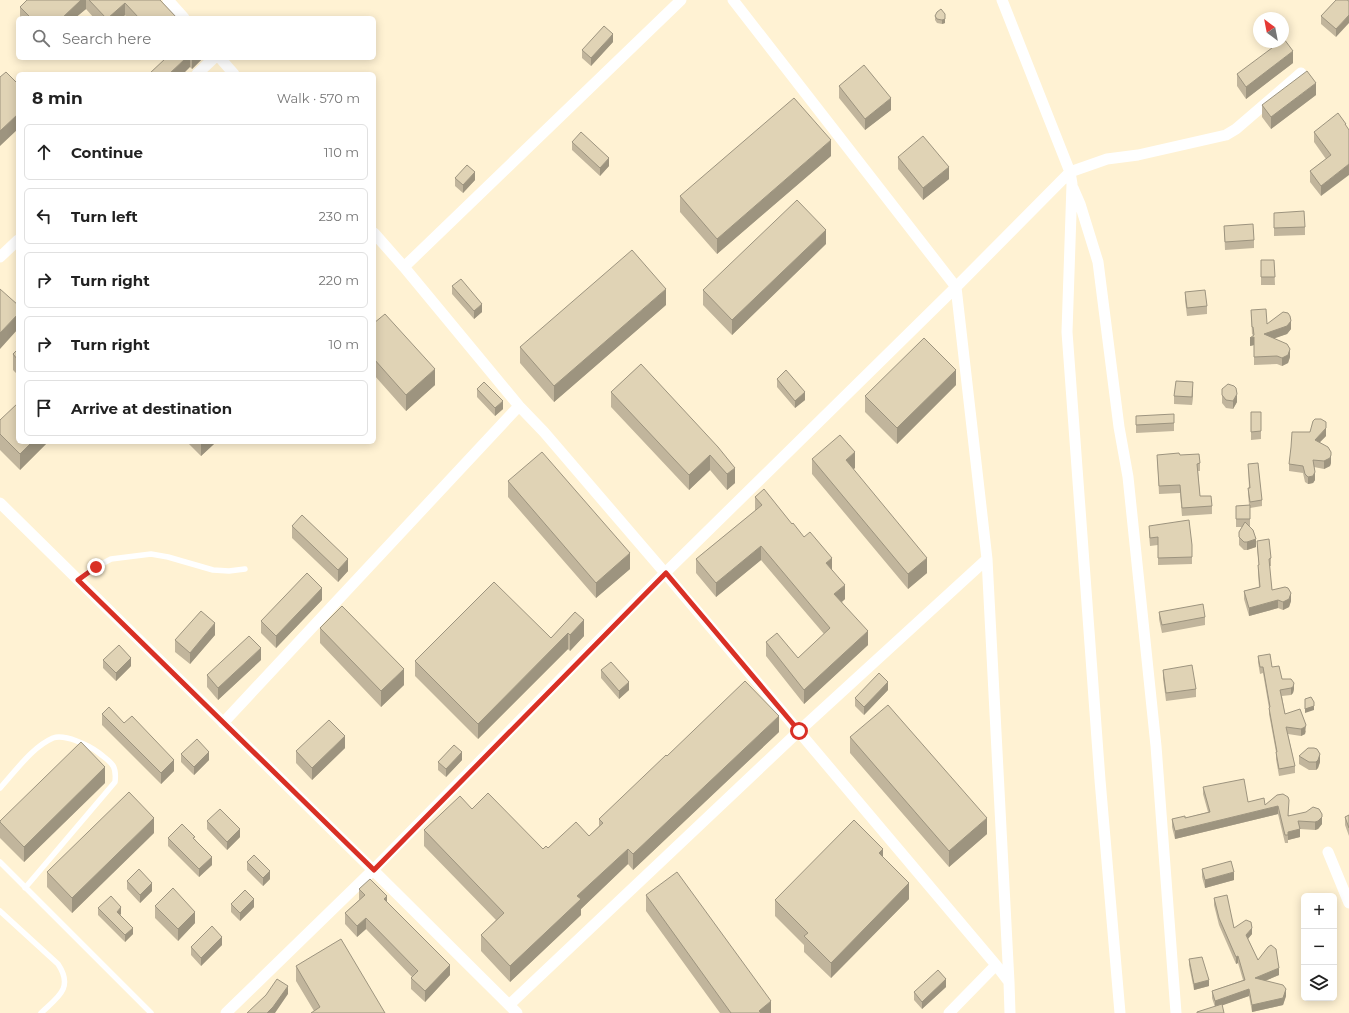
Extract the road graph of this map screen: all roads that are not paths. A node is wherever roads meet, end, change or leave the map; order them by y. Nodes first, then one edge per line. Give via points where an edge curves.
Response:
1 (168, 0) edge
2 (681, 0) edge
3 (733, 0) edge
4 (1002, 0) edge
5 (182, 16) edge
6 (212, 60) edge
7 (222, 60) edge
8 (199, 72) edge
9 (232, 72) edge
10 (1301, 73) dead end
11 (1071, 178) junction
12 (376, 235) edge
13 (16, 242) edge
14 (0, 257) edge
15 (404, 267) junction
16 (956, 287) junction
17 (519, 406) junction
18 (0, 503) edge
19 (987, 559) junction
20 (245, 569) dead end
21 (666, 573) junction
22 (78, 580) junction
23 (223, 722) junction
24 (799, 731) junction
25 (0, 788) edge
26 (1328, 852) dead end
27 (0, 862) edge
28 (374, 870) junction
29 (25, 888) junction
30 (1346, 888) edge
31 (1349, 903) edge
32 (0, 911) edge
33 (996, 965) junction
34 (1009, 982) junction
35 (513, 1009) edge
36 (41, 1013) edge
37 (151, 1013) edge
38 (226, 1013) edge
39 (949, 1013) edge
40 (1010, 1013) edge
41 (1120, 1013) edge
42 (1176, 1013) edge

1 - 5 street
2 - 15 street
3 - 16 street
4 - 11 street
6 - 8 street
7 - 9 street
10 - 11 street via 1226,135 1138,155 1107,159
11 - 16 street
11 - 41 street via 1067,332
11 - 42 street via 1098,262 1128,477 1156,746
12 - 15 street
13 - 14 street
15 - 17 street
16 - 19 street
16 - 21 street
17 - 21 street
17 - 23 street
18 - 22 street
19 - 24 street
19 - 34 street
20 - 22 lane via 213,570 150,554 111,559
21 - 24 street
21 - 28 street
22 - 23 street
23 - 28 street
24 - 33 street
24 - 35 street
25 - 29 lane via 34,751 54,738 73,739 95,750 113,764 116,772 115,782
26 - 30 street
27 - 29 lane
28 - 35 street
28 - 38 street
29 - 37 lane
30 - 31 street
32 - 36 lane via 58,964 64,973 65,984 61,994
33 - 34 street
33 - 39 street
34 - 40 street

